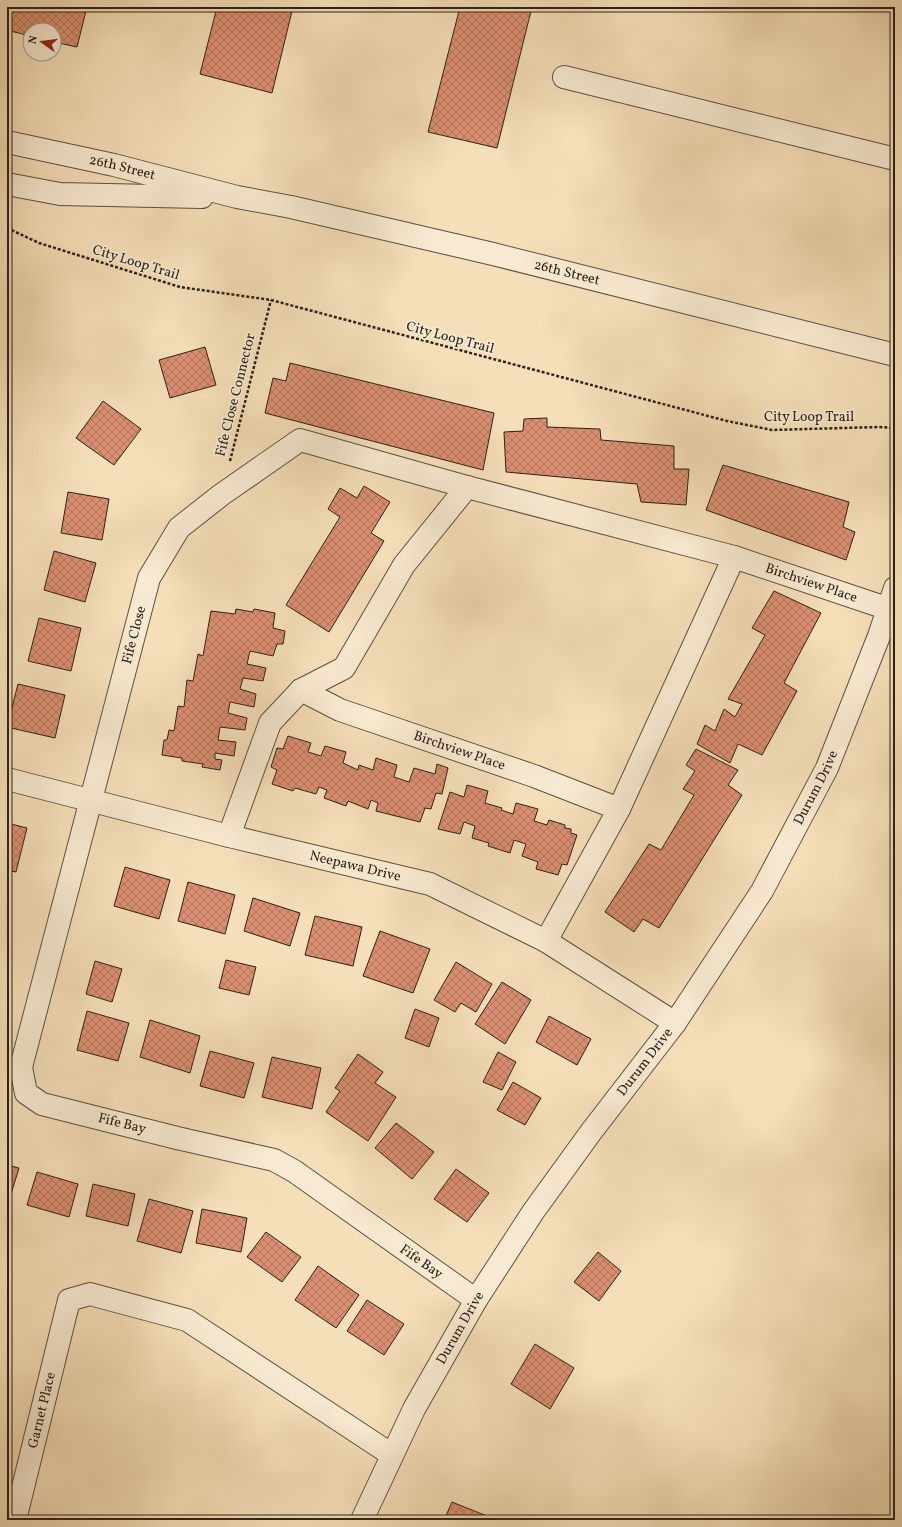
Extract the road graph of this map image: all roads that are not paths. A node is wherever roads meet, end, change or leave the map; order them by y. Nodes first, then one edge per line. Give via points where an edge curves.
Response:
1 (564, 77) dead end
2 (7, 142) edge
3 (895, 160) edge
4 (7, 184) edge
5 (237, 197) junction
6 (895, 355) edge
7 (300, 440) joint
8 (468, 487) junction
9 (734, 557) junction
10 (895, 588) edge
11 (889, 609) junction
12 (887, 638) edge
13 (301, 690) junction
14 (7, 779) edge
15 (90, 800) junction
16 (619, 809) junction
17 (229, 836) junction
18 (546, 941) junction
19 (675, 1023) junction
20 (476, 1300) junction
21 (392, 1456) junction
22 (15, 1520) edge
23 (362, 1520) edge

1 - 3 street
2 - 5 street, 26th Street via 114,164
4 - 5 street, 26th Street via 60,194
5 - 6 street, 26th Street via 434,240
7 - 8 street, Birchview Place
7 - 15 street, Fife Close via 178,528 149,578
8 - 9 street, Birchview Place
8 - 13 street via 404,565 344,668
9 - 11 street, Birchview Place
9 - 16 street
10 - 11 street, Durum Drive
11 - 12 street, Durum Drive
12 - 19 street, Durum Drive via 827,768 762,891
13 - 16 street, Birchview Place via 340,710 534,776
13 - 17 street via 270,723
14 - 15 street, Neepawa Drive
15 - 17 street, Neepawa Drive
15 - 20 street, Fife Bay via 21,1067 26,1093 42,1104 274,1160 294,1171
16 - 18 street
17 - 18 street, Neepawa Drive via 430,884
18 - 19 street, Neepawa Drive
19 - 20 street, Durum Drive via 533,1212
20 - 21 street, Durum Drive via 414,1409
21 - 22 street, Garnet Place via 187,1320 90,1294 69,1300
21 - 23 street, Durum Drive

